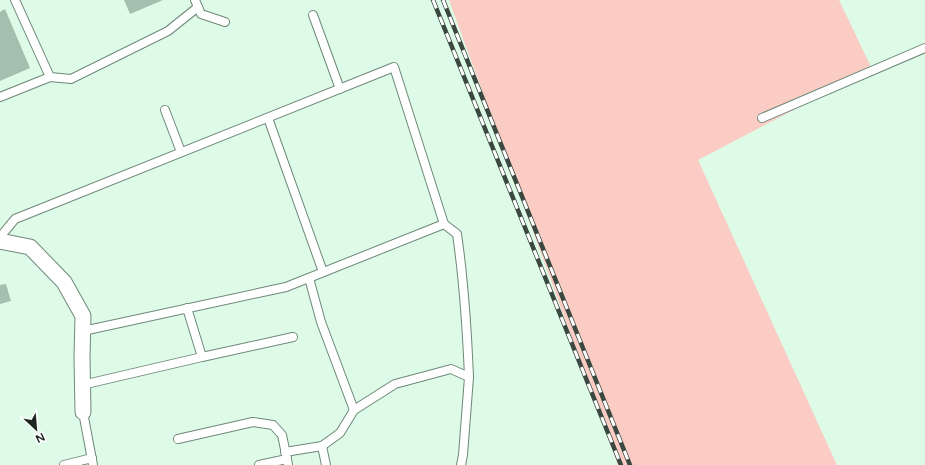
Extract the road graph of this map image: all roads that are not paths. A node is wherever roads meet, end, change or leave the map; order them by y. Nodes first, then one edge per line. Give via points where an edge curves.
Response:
1 (15, 0) edge
2 (196, 4) edge
3 (313, 15) dead end
4 (226, 22) dead end
5 (925, 48) edge
6 (50, 77) junction
7 (340, 89) junction
8 (0, 97) edge
9 (165, 110) dead end
10 (268, 118) junction
11 (762, 118) dead end
12 (181, 152) junction
13 (444, 224) junction
14 (0, 237) edge
15 (0, 242) edge
16 (323, 272) junction
17 (309, 278) junction
18 (187, 308) junction
19 (83, 331) junction
20 (293, 337) dead end
21 (202, 357) junction
22 (469, 377) junction
23 (82, 385) junction
24 (354, 410) junction
25 (83, 412) joint
26 (178, 439) dead end
27 (322, 446) junction
28 (287, 459) edge
29 (92, 462) edge
30 (64, 465) edge
31 (259, 465) edge
32 (326, 465) edge
33 (461, 465) edge

1 - 6 lane
2 - 4 lane via 201,14
2 - 6 lane via 168,31 71,79
3 - 7 lane
5 - 11 lane
6 - 8 lane
7 - 10 lane
7 - 13 lane via 394,67
9 - 12 lane
10 - 12 lane
10 - 16 lane
12 - 14 lane via 15,219
13 - 16 lane
13 - 22 lane via 457,234
15 - 19 street via 30,247 64,282 83,316
16 - 17 lane
17 - 18 lane via 286,287
17 - 24 lane via 321,322
18 - 19 lane
18 - 21 lane
19 - 23 street
20 - 21 lane
21 - 23 lane
22 - 24 lane via 451,369 395,384
22 - 33 lane
23 - 25 street
24 - 27 lane via 340,432
25 - 29 lane
26 - 28 lane via 253,422 272,424 282,435
27 - 28 lane
27 - 32 lane
28 - 31 lane
29 - 30 lane

